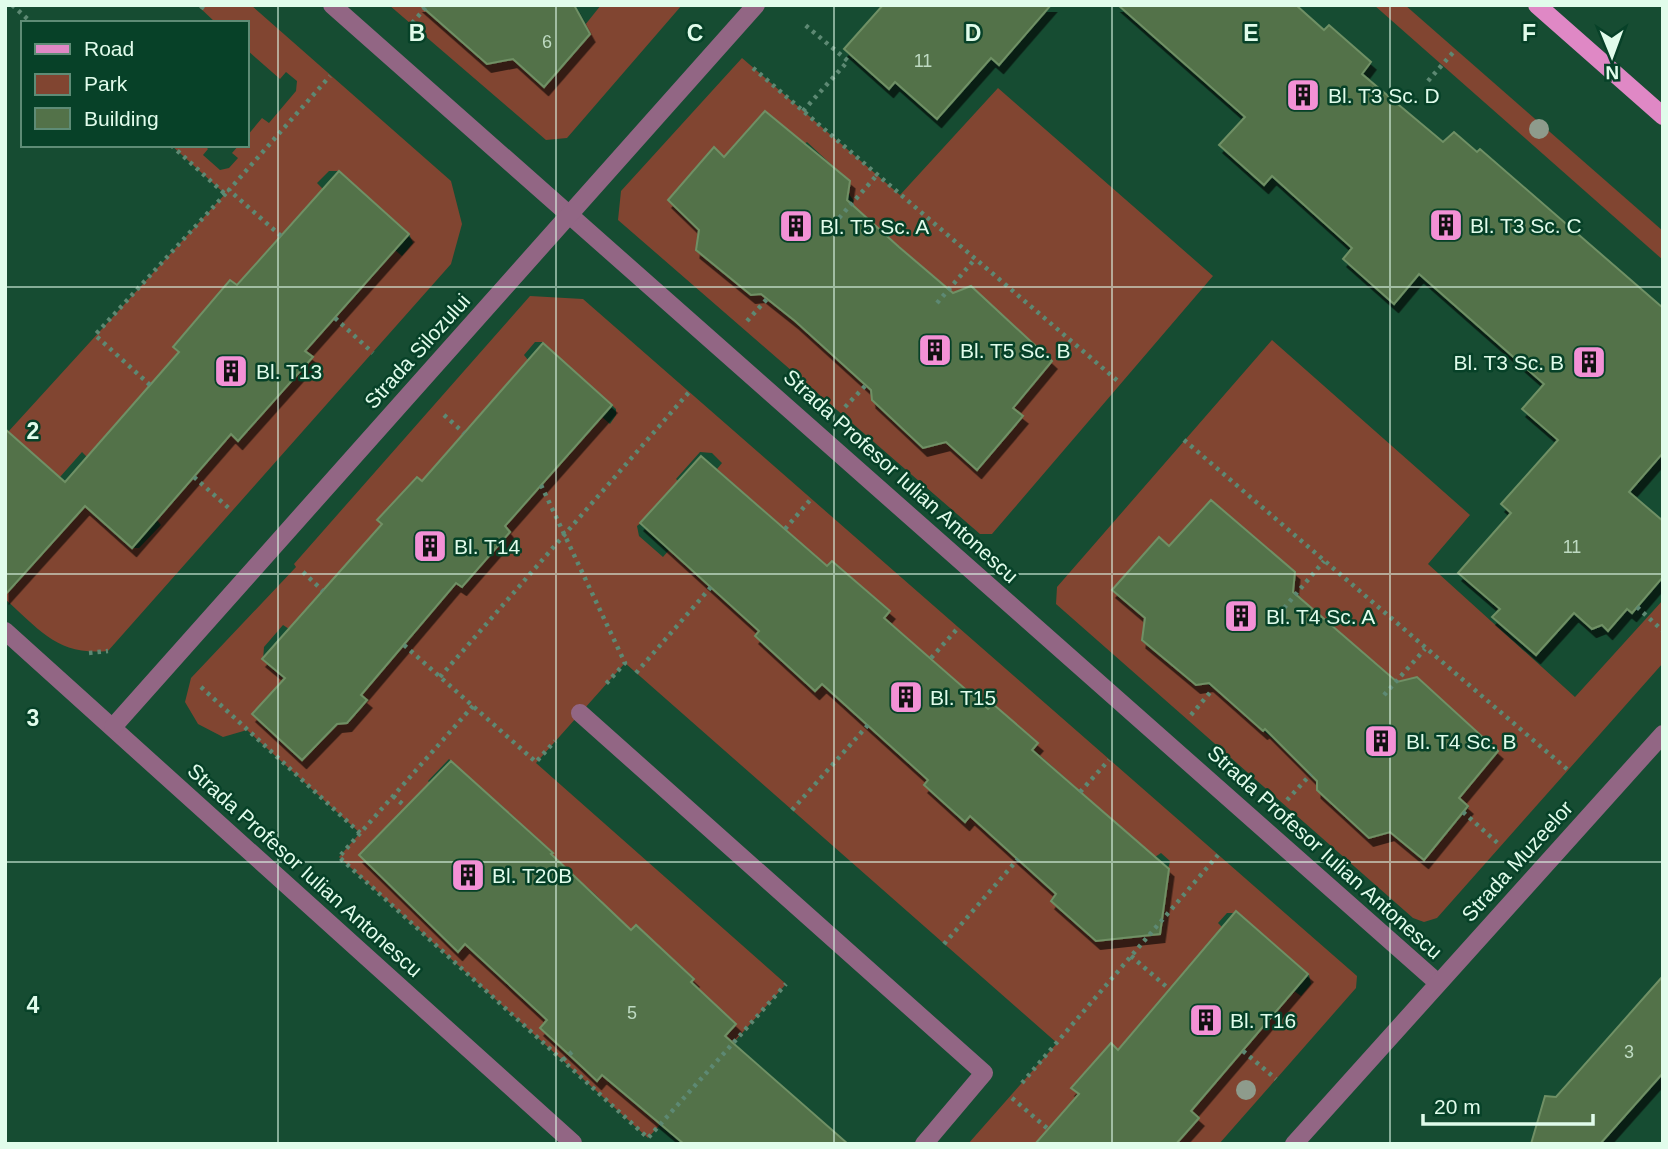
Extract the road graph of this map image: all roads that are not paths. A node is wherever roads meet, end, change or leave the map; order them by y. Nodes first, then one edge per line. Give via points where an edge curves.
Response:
1 (332, 5) edge
2 (756, 5) edge
3 (1537, 5) edge
4 (1663, 116) edge
5 (570, 213) junction
6 (5, 631) edge
7 (580, 713) dead end
8 (113, 727) junction
9 (1663, 734) edge
10 (1438, 983) junction
11 (573, 1143) edge
12 (924, 1144) edge
13 (1294, 1144) edge

1 - 5 street, Strada Profesor Iulian Antonescu
2 - 5 street, Strada Silozului
3 - 4 main road
5 - 8 street, Strada Silozului
5 - 10 street, Strada Profesor Iulian Antonescu
6 - 8 street, Strada Profesor Iulian Antonescu
7 - 12 street via 984,1073
8 - 11 street, Strada Profesor Iulian Antonescu
9 - 10 street, Strada Muzeelor
10 - 13 street, Strada Muzeelor

